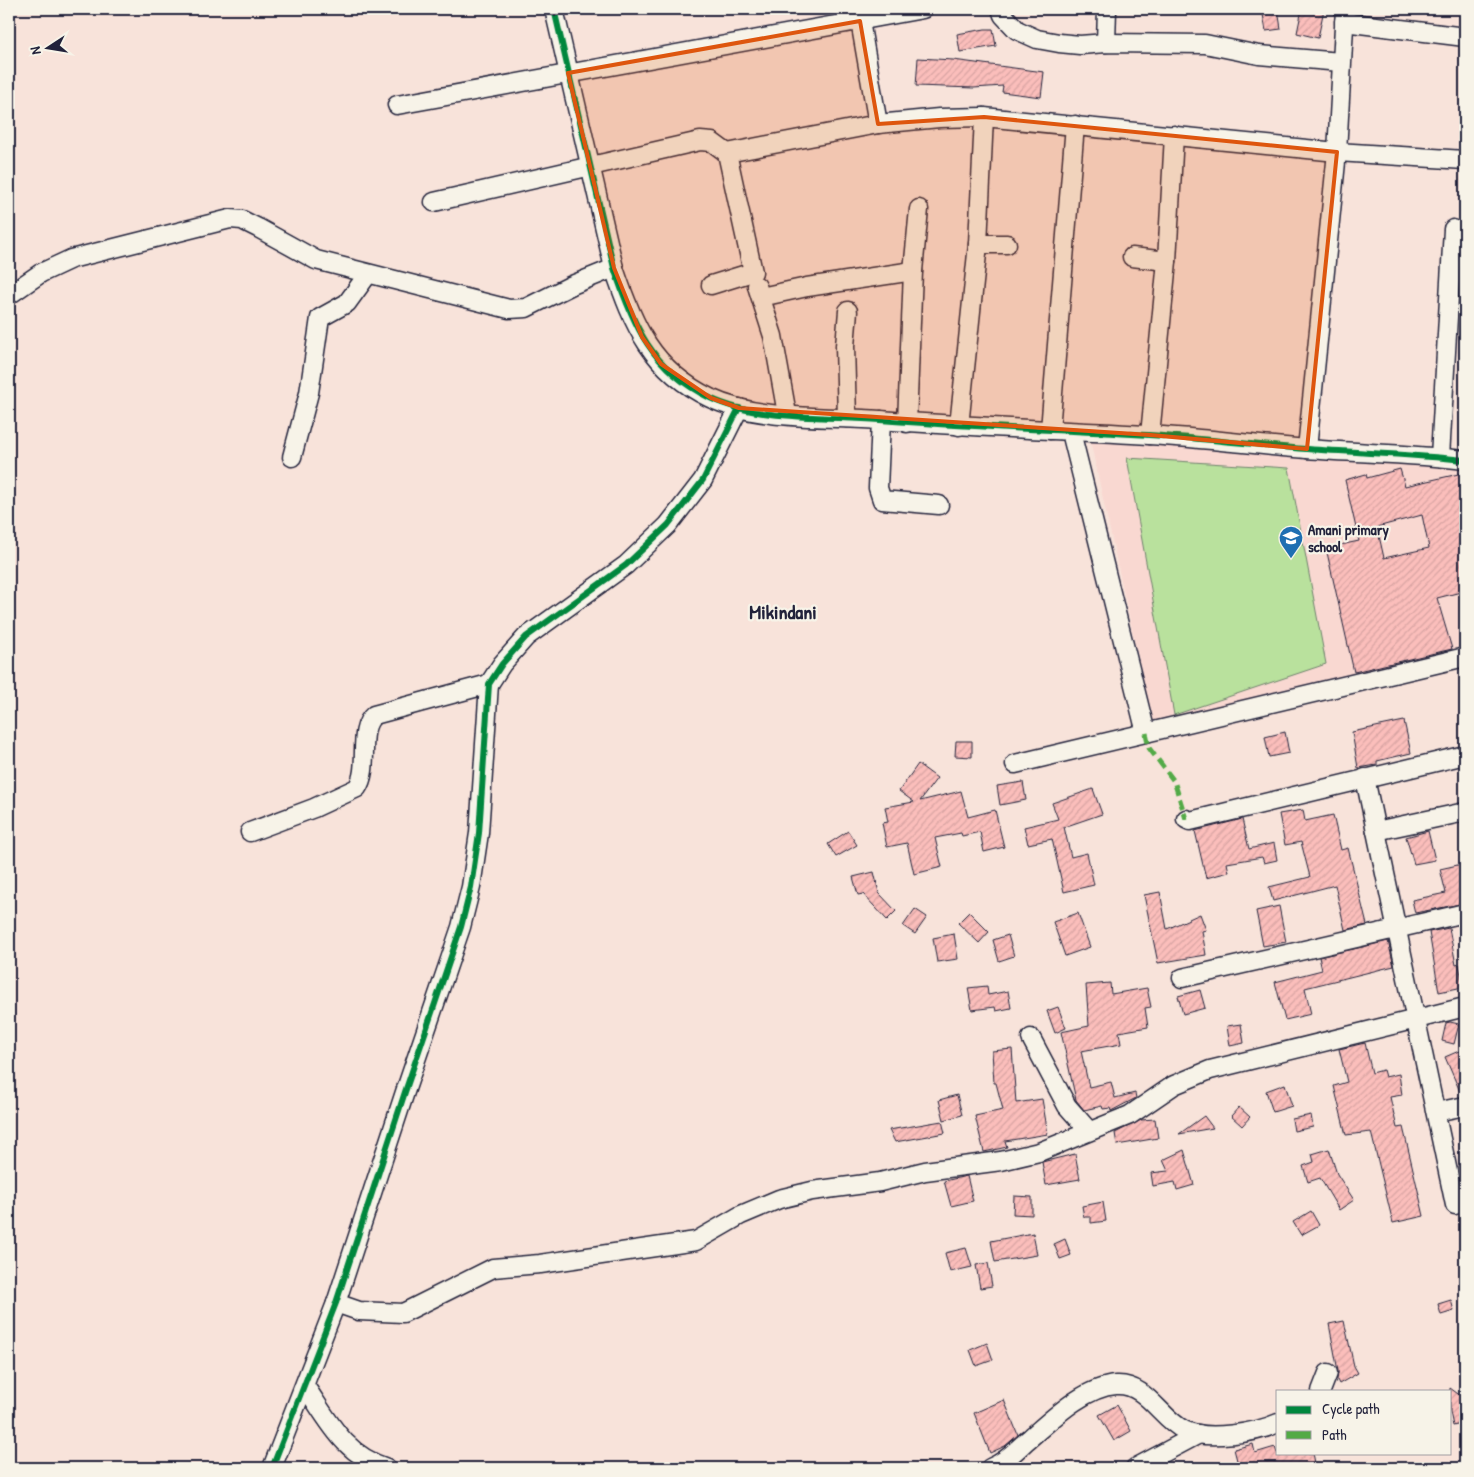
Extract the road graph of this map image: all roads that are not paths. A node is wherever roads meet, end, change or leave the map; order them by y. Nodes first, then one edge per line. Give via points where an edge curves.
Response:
1 (554, 9) edge
2 (923, 9) edge
3 (1000, 9) edge
4 (1107, 9) edge
5 (1345, 16) edge
6 (860, 21) junction
7 (1465, 37) edge
8 (1106, 43) junction
9 (1341, 62) junction
10 (568, 73) junction
11 (397, 106) dead end
12 (984, 117) junction
13 (878, 124) junction
14 (1075, 125) junction
15 (1174, 135) junction
16 (1337, 152) junction
17 (727, 153) junction
18 (1465, 160) edge
19 (590, 168) junction
20 (434, 202) dead end
21 (919, 209) dead end
22 (1453, 229) dead end
23 (978, 244) junction
24 (1007, 244) dead end
25 (1132, 257) dead end
26 (1167, 261) junction
27 (614, 268) junction
28 (913, 271) junction
29 (753, 272) junction
30 (368, 274) junction
31 (711, 285) dead end
32 (9, 295) edge
33 (761, 297) junction
34 (848, 311) dead end
35 (739, 408) junction
36 (787, 414) junction
37 (847, 418) junction
38 (881, 420) junction
39 (907, 423) junction
40 (959, 426) junction
41 (1050, 430) junction
42 (1071, 432) junction
43 (1150, 435) junction
44 (1307, 449) junction
45 (292, 457) dead end
46 (1440, 457) junction
47 (1465, 460) edge
48 (938, 505) dead end
49 (1465, 657) edge
50 (488, 684) junction
51 (1146, 733) junction
52 (1465, 755) edge
53 (1015, 764) dead end
54 (1365, 778) junction
55 (1465, 812) edge
56 (1186, 820) dead end
57 (1376, 831) junction
58 (250, 832) dead end
59 (1465, 913) edge
60 (1397, 927) junction
61 (1182, 978) dead end
62 (1465, 1007) edge
63 (1416, 1018) junction
64 (1031, 1038) dead end
65 (1465, 1106) edge
66 (1436, 1112) junction
67 (1089, 1131) junction
68 (1455, 1205) dead end
69 (336, 1303) junction
70 (1328, 1373) dead end
71 (305, 1386) junction
72 (1321, 1390) edge
73 (1276, 1424) edge
74 (1199, 1434) junction
75 (272, 1468) edge
76 (387, 1468) edge
77 (990, 1468) edge
78 (1135, 1468) edge

1 - 10 street
2 - 6 street
3 - 8 street via 1017,30 1037,39 1080,45
4 - 8 street
5 - 7 street
5 - 9 street
6 - 10 street
6 - 13 street
8 - 9 street via 1205,44 1259,55
9 - 16 street
10 - 11 street
10 - 19 street
12 - 13 street
12 - 14 street
12 - 23 street
13 - 17 street
14 - 15 street
14 - 41 street
15 - 16 street
15 - 26 street
16 - 18 street
16 - 44 street
17 - 19 street via 712,142 700,141
17 - 29 street
19 - 20 street
19 - 27 street
21 - 28 street
22 - 46 street
23 - 24 street
23 - 40 street
25 - 26 street
26 - 43 street
27 - 30 street via 520,309
27 - 35 street via 626,306 661,364 686,384
28 - 33 street
28 - 39 street
29 - 31 street
29 - 33 street
30 - 32 street via 316,260 242,220 230,220 72,259 40,273
30 - 45 street via 347,303 320,318 309,393
33 - 36 street via 773,336
34 - 37 street via 845,346
35 - 36 street
35 - 50 street via 703,480 668,524 626,565 526,637
36 - 37 street
37 - 38 street
38 - 39 street
38 - 48 street via 878,488 882,500
39 - 40 street
40 - 41 street
41 - 42 street
42 - 43 street
42 - 51 street
43 - 44 street
44 - 46 street
46 - 47 street
49 - 51 street
50 - 58 street via 374,715 366,726 362,778 357,788
50 - 69 street via 479,833 461,928
51 - 53 street
52 - 54 street
54 - 56 street
54 - 57 street
55 - 57 street
57 - 60 street
59 - 60 street
60 - 61 street
60 - 63 street
62 - 63 street
63 - 66 street
63 - 67 street via 1210,1070 1174,1085 1130,1115
64 - 67 street via 1067,1106
65 - 66 street
66 - 68 street
67 - 69 street via 1039,1152 779,1199 741,1215 696,1241 493,1268 403,1313 359,1311
69 - 71 street
70 - 72 street
71 - 75 street
71 - 76 street via 340,1439 349,1448
73 - 74 street via 1214,1436
74 - 77 street via 1184,1430 1145,1395 1131,1387 1107,1386 1087,1393 1008,1458
74 - 78 street

